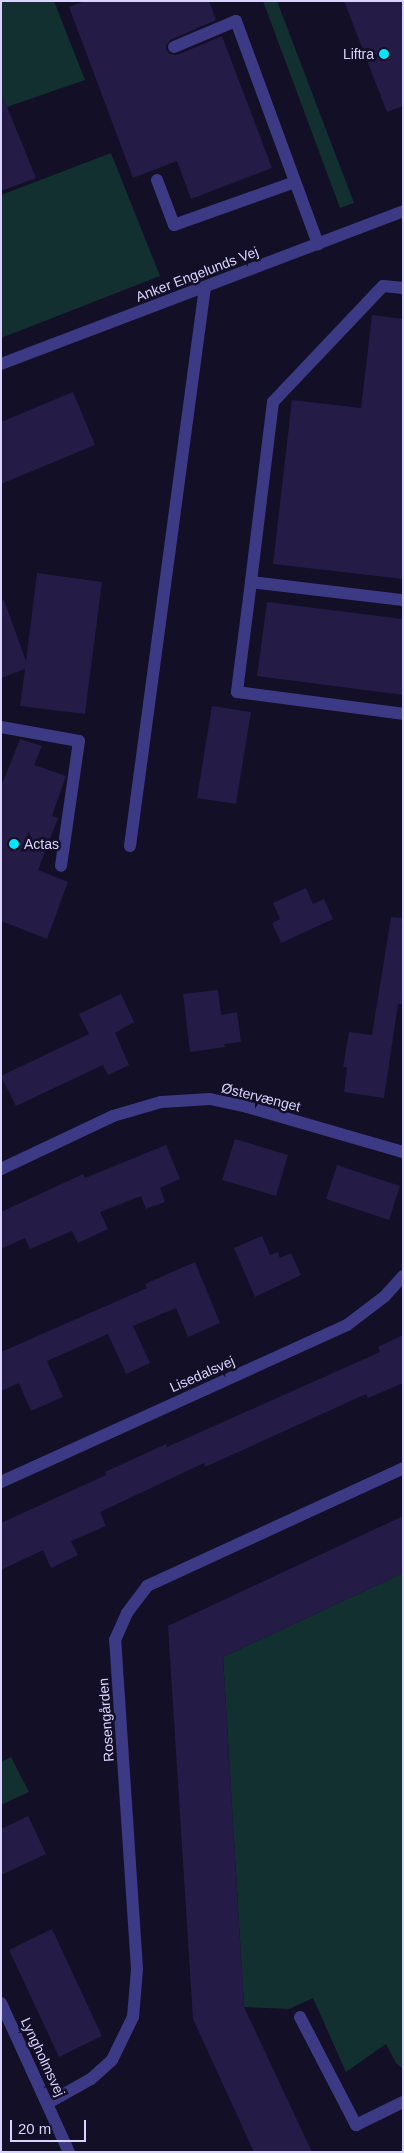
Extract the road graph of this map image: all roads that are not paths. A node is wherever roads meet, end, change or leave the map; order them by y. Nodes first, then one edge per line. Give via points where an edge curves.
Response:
1 (174, 46) dead end
2 (157, 180) dead end
3 (295, 182) junction
4 (403, 211) edge
5 (318, 244) junction
6 (205, 287) junction
7 (403, 288) edge
8 (1, 364) edge
9 (251, 582) junction
10 (403, 600) edge
11 (403, 714) edge
12 (1, 727) edge
13 (130, 846) dead end
14 (61, 866) dead end
15 (403, 1152) edge
16 (1, 1169) edge
17 (403, 1276) edge
18 (403, 1468) edge
19 (1, 1482) edge
20 (1, 2003) edge
21 (300, 2017) dead end
22 (403, 2102) edge
23 (48, 2103) junction
24 (69, 2152) edge

1 - 3 street via 236,22
2 - 3 street via 174,225
3 - 5 street
4 - 5 street, Anker Engelunds Vej
5 - 6 street, Anker Engelunds Vej
6 - 8 street, Anker Engelunds Vej
6 - 13 street
7 - 9 street via 383,286 273,402
9 - 10 street
9 - 11 street via 237,692
12 - 14 street via 79,741
15 - 16 street, Østervænget via 210,1100 161,1102 113,1116
17 - 19 street, Lisedalsvej via 385,1296 347,1325
18 - 23 street, Rosengården via 147,1586 126,1612 115,1640 137,1969 134,2018 112,2060 91,2079
20 - 23 street, Lyngholmsvej
21 - 22 street via 356,2125
23 - 24 street, Lyngholmsvej

